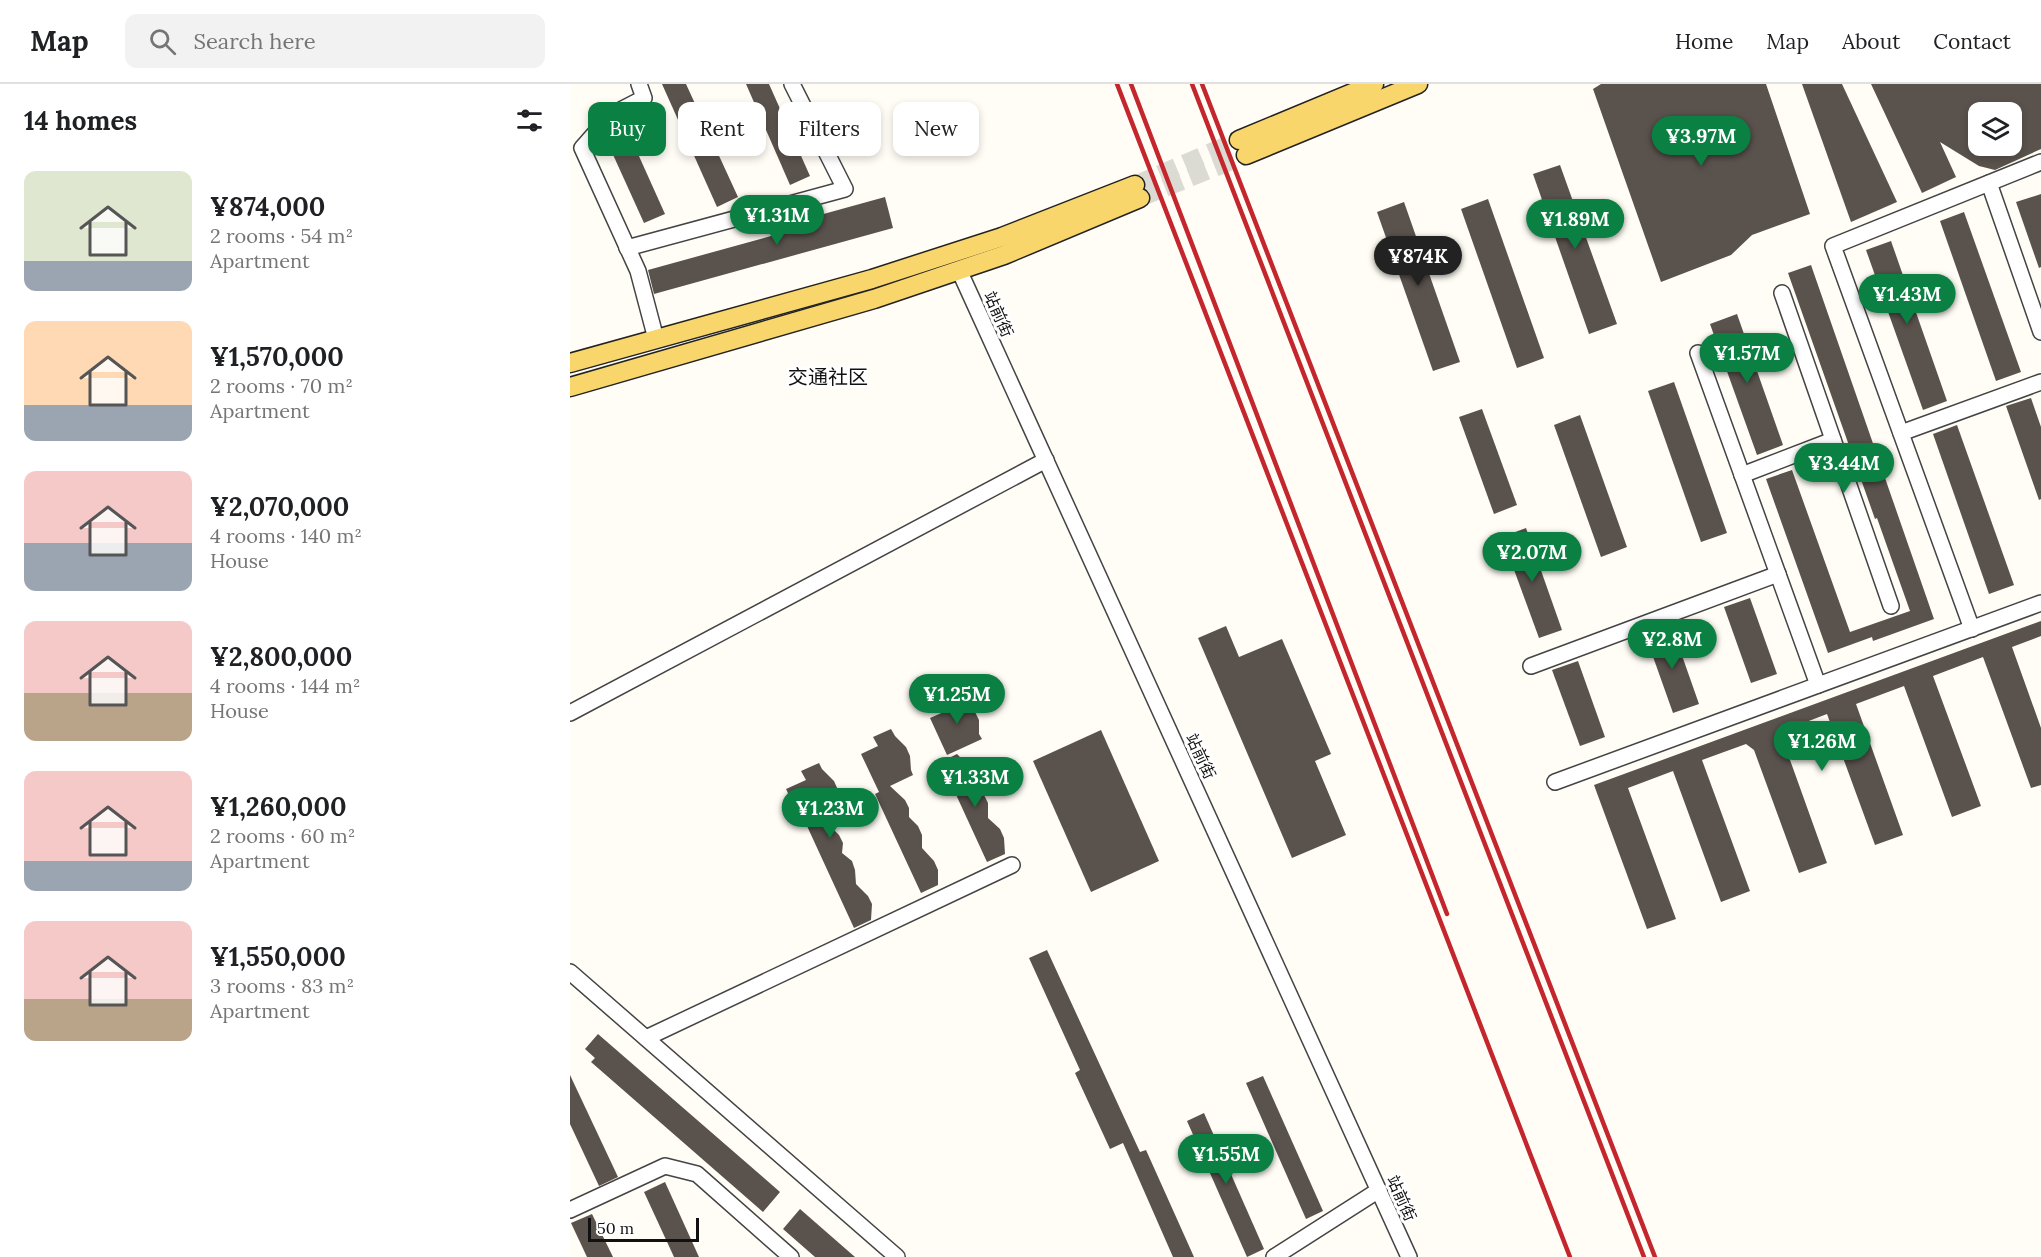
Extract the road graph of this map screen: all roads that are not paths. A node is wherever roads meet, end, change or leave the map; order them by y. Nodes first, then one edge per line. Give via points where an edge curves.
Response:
1 (639, 84) edge
2 (792, 84) edge
3 (1374, 84) edge
4 (1418, 84) edge
5 (2041, 162) edge
6 (1989, 183) junction
7 (627, 248) junction
8 (959, 270) junction
9 (1782, 293) dead end
10 (2041, 332) edge
11 (656, 339) junction
12 (1698, 353) dead end
13 (570, 363) edge
14 (2041, 382) edge
15 (570, 387) edge
16 (1901, 433) junction
17 (1833, 440) junction
18 (1046, 460) junction
19 (1742, 475) junction
20 (1778, 574) junction
21 (2041, 603) edge
22 (1891, 606) dead end
23 (1972, 629) junction
24 (1531, 666) dead end
25 (1818, 685) junction
26 (570, 713) edge
27 (1555, 782) dead end
28 (1012, 865) dead end
29 (570, 972) edge
30 (646, 1038) junction
31 (1379, 1190) junction
32 (570, 1210) edge
33 (791, 1257) edge
34 (897, 1257) edge
35 (1274, 1257) edge
36 (1409, 1257) edge

1 - 7 street via 644,98 611,115 582,148
2 - 7 street via 845,189
3 - 4 main road via 1243,148
5 - 6 street
6 - 10 street
6 - 16 street via 1833,246
7 - 11 street via 638,271
8 - 11 main road via 1004,255 1137,191 872,279
8 - 15 main road
8 - 18 street, 站前街
9 - 17 street
11 - 13 main road
12 - 19 street
14 - 16 street
16 - 23 street
17 - 19 street
17 - 22 street
18 - 26 street
18 - 31 street, 站前街
19 - 20 street
20 - 24 street
20 - 25 street
21 - 23 street
23 - 25 street
25 - 27 street
28 - 30 street
29 - 30 street
30 - 34 street
31 - 35 street
31 - 36 street, 站前街
32 - 33 street via 665,1166 697,1174

